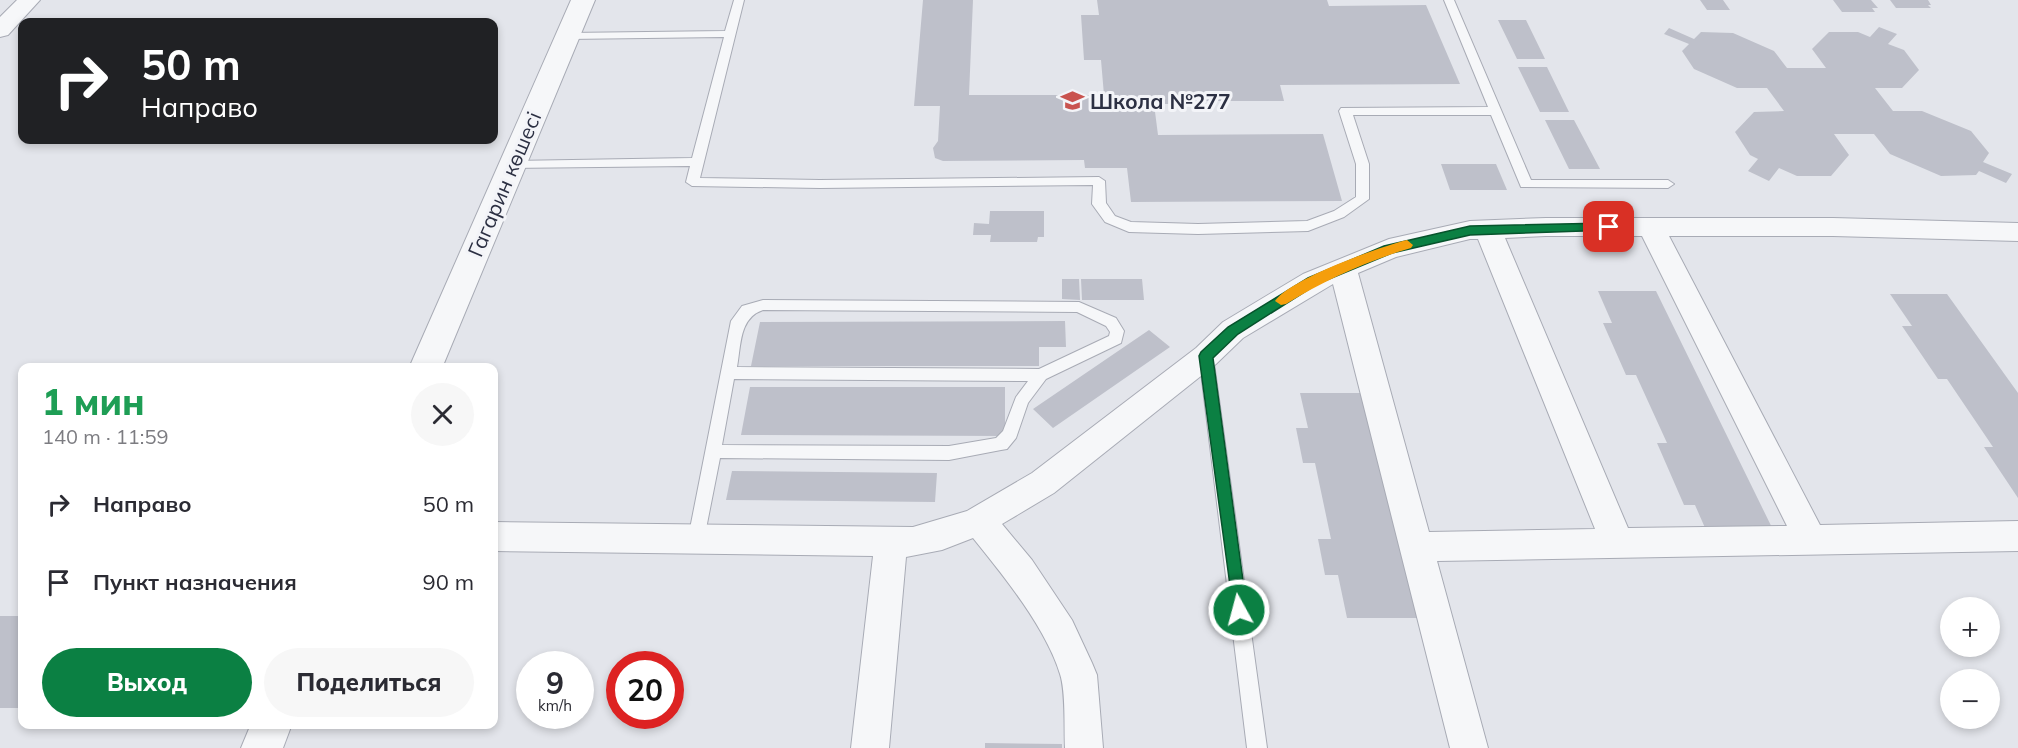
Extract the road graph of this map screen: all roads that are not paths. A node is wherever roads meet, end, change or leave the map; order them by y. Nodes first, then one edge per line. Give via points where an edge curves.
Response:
1 (28, 0) edge
2 (584, 0) edge
3 (739, 0) edge
4 (1449, 0) edge
5 (0, 30) edge
6 (730, 34) junction
7 (568, 36) junction
8 (1496, 111) junction
9 (697, 162) junction
10 (512, 165) junction
11 (1668, 184) dead end
12 (1651, 227) junction
13 (1488, 230) junction
14 (2018, 232) edge
15 (1343, 268) junction
16 (1206, 356) junction
17 (427, 363) edge
18 (728, 373) junction
19 (1041, 375) junction
20 (713, 451) junction
21 (979, 521) junction
22 (2018, 536) edge
23 (498, 537) edge
24 (696, 539) junction
25 (1811, 540) junction
26 (891, 542) junction
27 (1617, 543) junction
28 (1415, 547) junction
29 (270, 729) edge
30 (262, 748) edge
31 (870, 748) edge
32 (1084, 748) edge
33 (1257, 748) edge
34 (1469, 748) edge

1 - 5 street
2 - 7 street, Гагарин көшесі
3 - 6 lane
4 - 8 lane
6 - 7 lane
6 - 9 lane
7 - 10 street, Гагарин көшесі
8 - 9 lane via 1345,111 1366,180 1362,199 1339,214 1308,226 1129,227 1110,219 1099,204 1099,181 692,182
8 - 11 lane via 1526,184
9 - 10 lane
10 - 17 street, Гагарин көшесі
12 - 13 street
12 - 14 street
12 - 25 street
13 - 15 street via 1389,249
13 - 27 street
15 - 16 street via 1313,281 1233,330
15 - 28 street
16 - 21 street via 1042,483
16 - 33 lane
18 - 19 lane
18 - 19 lane via 738,321 747,310 763,305 1079,307 1111,322 1117,331 1116,339
18 - 20 lane
19 - 20 lane via 1021,401 1010,434 1001,444 949,453
20 - 24 lane
21 - 26 street via 913,542
21 - 32 street via 1020,571 1059,633 1078,675
22 - 25 street
23 - 24 street
24 - 26 street
25 - 27 street
26 - 31 street
27 - 28 street
28 - 34 street
29 - 30 street

